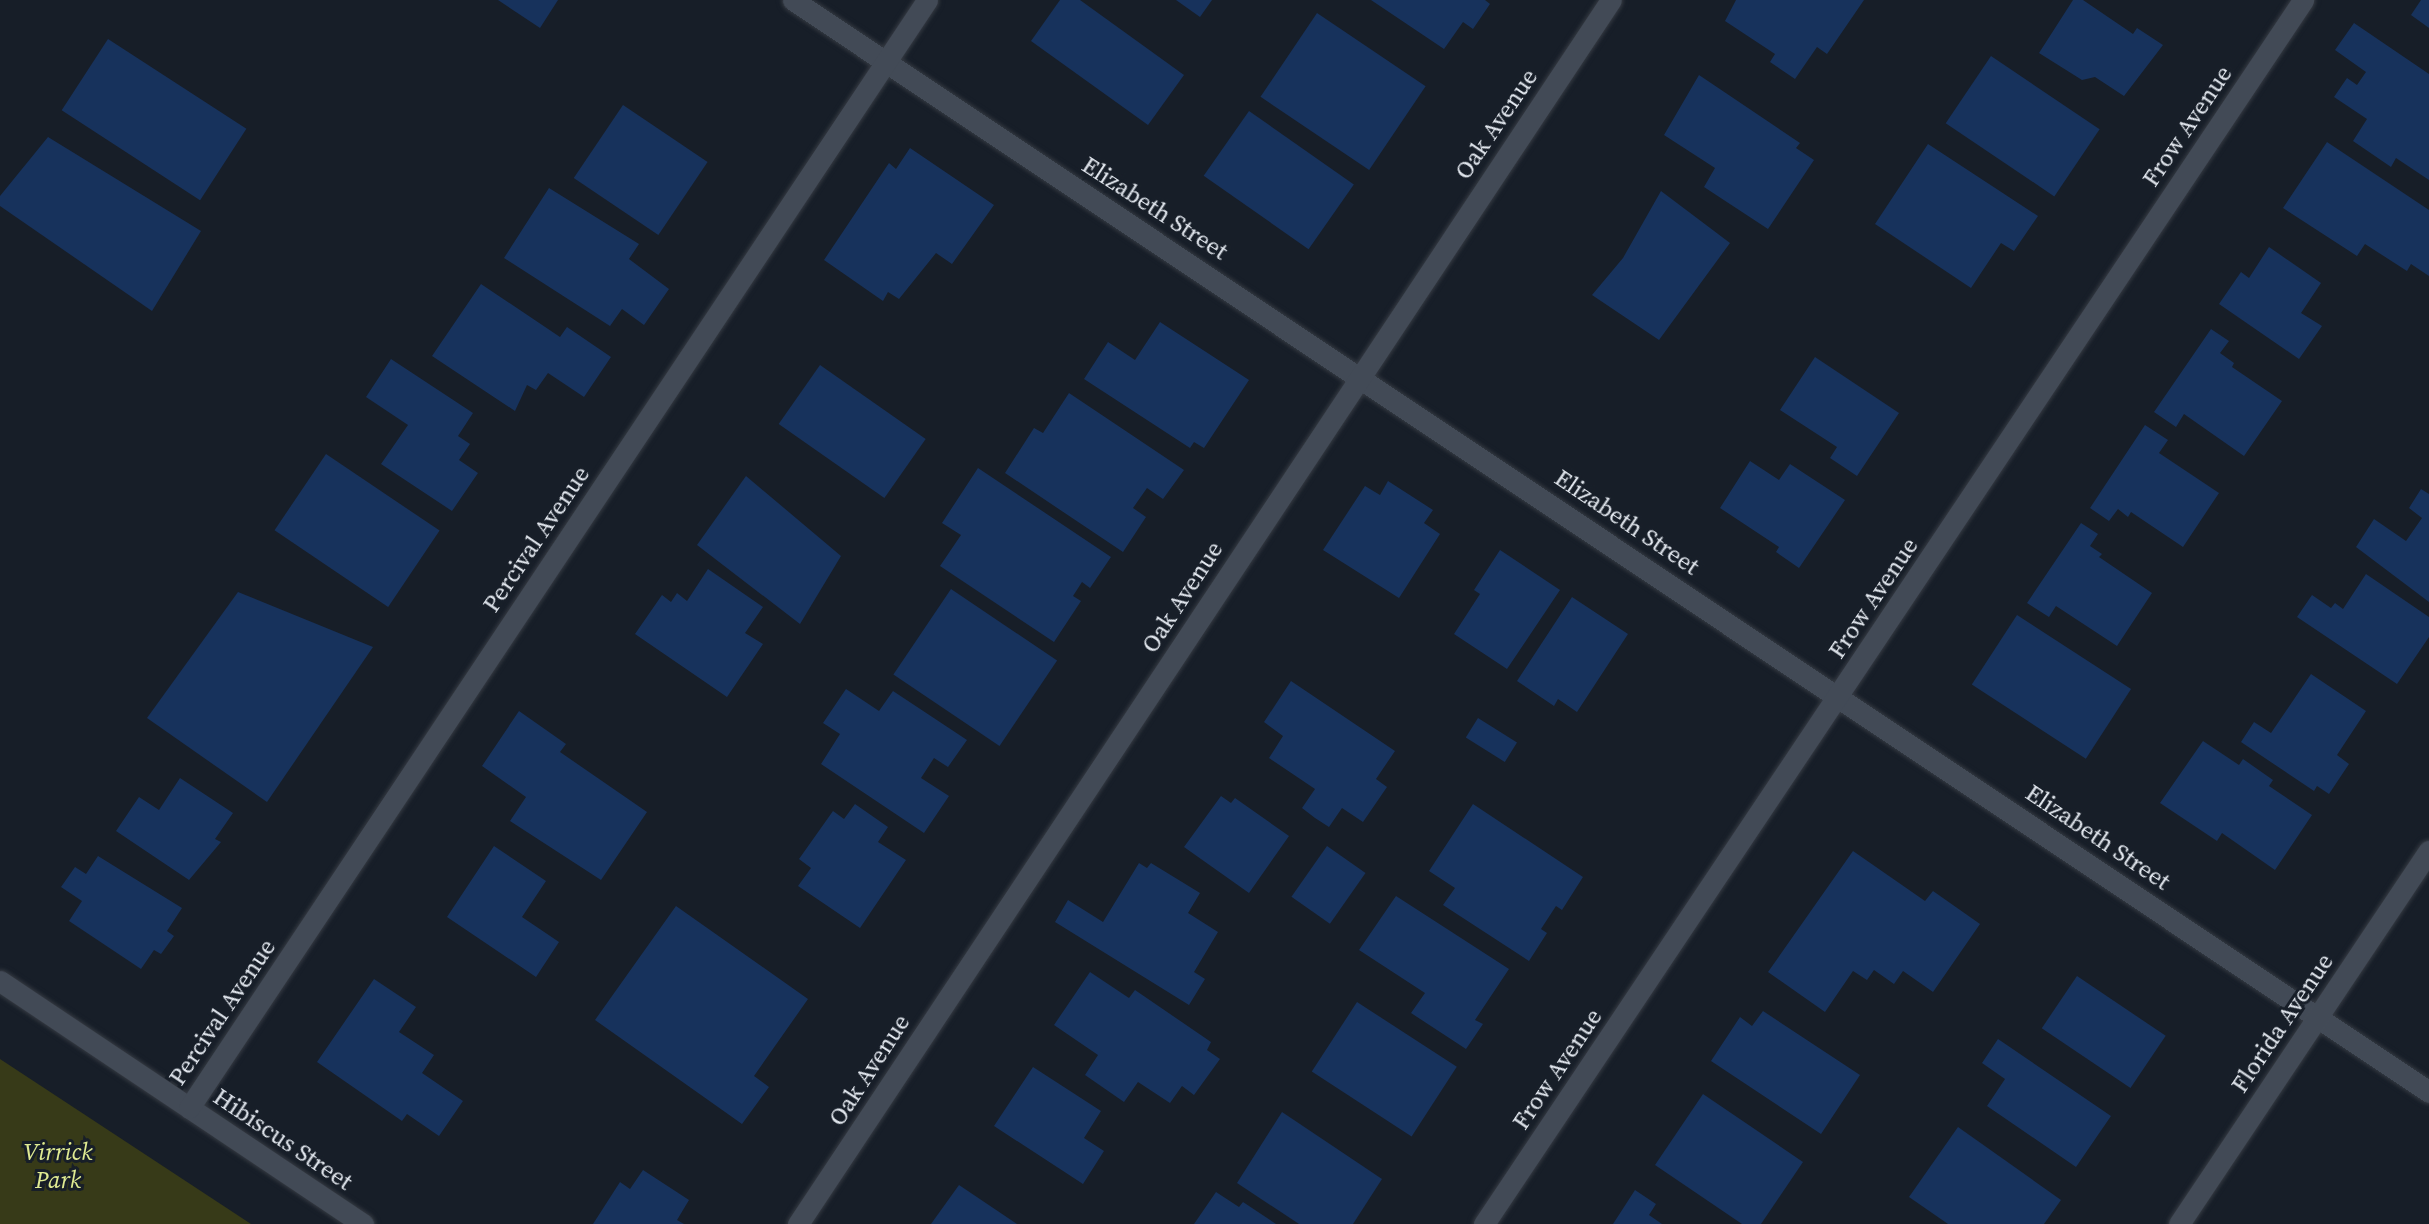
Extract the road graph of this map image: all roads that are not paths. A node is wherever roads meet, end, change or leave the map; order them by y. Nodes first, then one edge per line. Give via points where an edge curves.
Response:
1 (793, 0) edge
2 (927, 0) edge
3 (1612, 0) edge
4 (2303, 0) edge
5 (885, 62) junction
6 (1360, 376) junction
7 (1839, 695) junction
8 (2429, 851) edge
9 (0, 981) edge
10 (2319, 1017) junction
11 (2429, 1092) edge
12 (189, 1108) junction
13 (363, 1224) edge
14 (798, 1224) edge
15 (1484, 1224) edge
16 (2179, 1224) edge

1 - 5 street, Elizabeth Street
2 - 5 street, Percival Avenue
3 - 6 street, Oak Avenue
4 - 7 street, Frow Avenue
5 - 6 street, Elizabeth Street
5 - 12 street, Percival Avenue
6 - 7 street, Elizabeth Street
6 - 14 street, Oak Avenue
7 - 10 street, Elizabeth Street
7 - 15 street, Frow Avenue
8 - 10 street, Florida Avenue
9 - 12 street, Hibiscus Street
10 - 11 street, Elizabeth Street
10 - 16 street, Florida Avenue
12 - 13 street, Hibiscus Street

